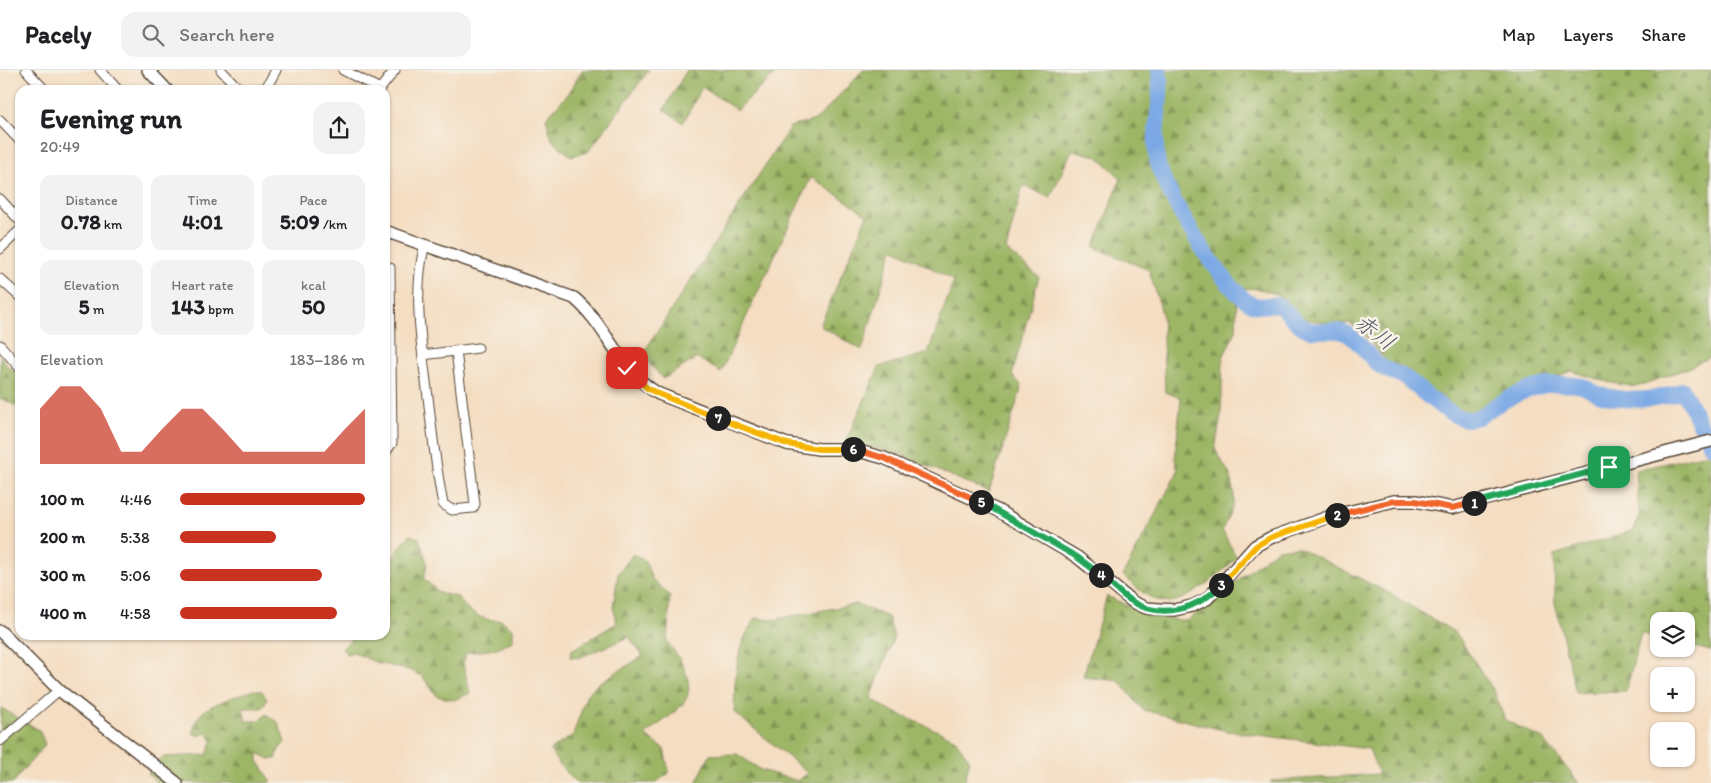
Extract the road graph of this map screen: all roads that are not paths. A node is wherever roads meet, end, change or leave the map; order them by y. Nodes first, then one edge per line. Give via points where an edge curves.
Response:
1 (26, 70) edge
2 (100, 70) edge
3 (148, 70) edge
4 (221, 70) edge
5 (276, 70) edge
6 (343, 70) edge
7 (395, 70) edge
8 (40, 85) edge
9 (114, 85) edge
10 (162, 85) edge
11 (235, 85) edge
12 (268, 85) edge
13 (372, 85) edge
14 (383, 85) edge
15 (0, 120) edge
16 (15, 136) edge
17 (0, 199) edge
18 (15, 216) edge
19 (390, 233) edge
20 (15, 235) edge
21 (425, 244) junction
22 (0, 249) edge
23 (0, 279) edge
24 (15, 292) edge
25 (0, 345) edge
26 (478, 348) dead end
27 (456, 351) junction
28 (422, 355) junction
29 (15, 362) edge
30 (390, 432) edge
31 (1706, 442) edge
32 (390, 446) edge
33 (0, 631) edge
34 (58, 690) junction
35 (0, 741) edge
36 (177, 783) edge

1 - 8 street
2 - 9 street
3 - 10 street
4 - 11 street
5 - 12 street
6 - 13 street
7 - 14 street
15 - 16 street
17 - 18 street
19 - 21 street
20 - 22 street
21 - 28 street via 420,260 419,284
21 - 31 street via 574,298 588,310 627,368 647,388 787,444 851,449 884,458 998,510 1077,557 1133,602 1146,608 1174,610 1207,599 1256,546 1331,516 1394,501 1415,501 1452,508
23 - 24 street
25 - 29 street
26 - 27 street
27 - 28 street
27 - 28 street via 475,504 473,508 466,509 452,510 443,504
30 - 32 street
33 - 34 street
34 - 35 street
34 - 36 street

